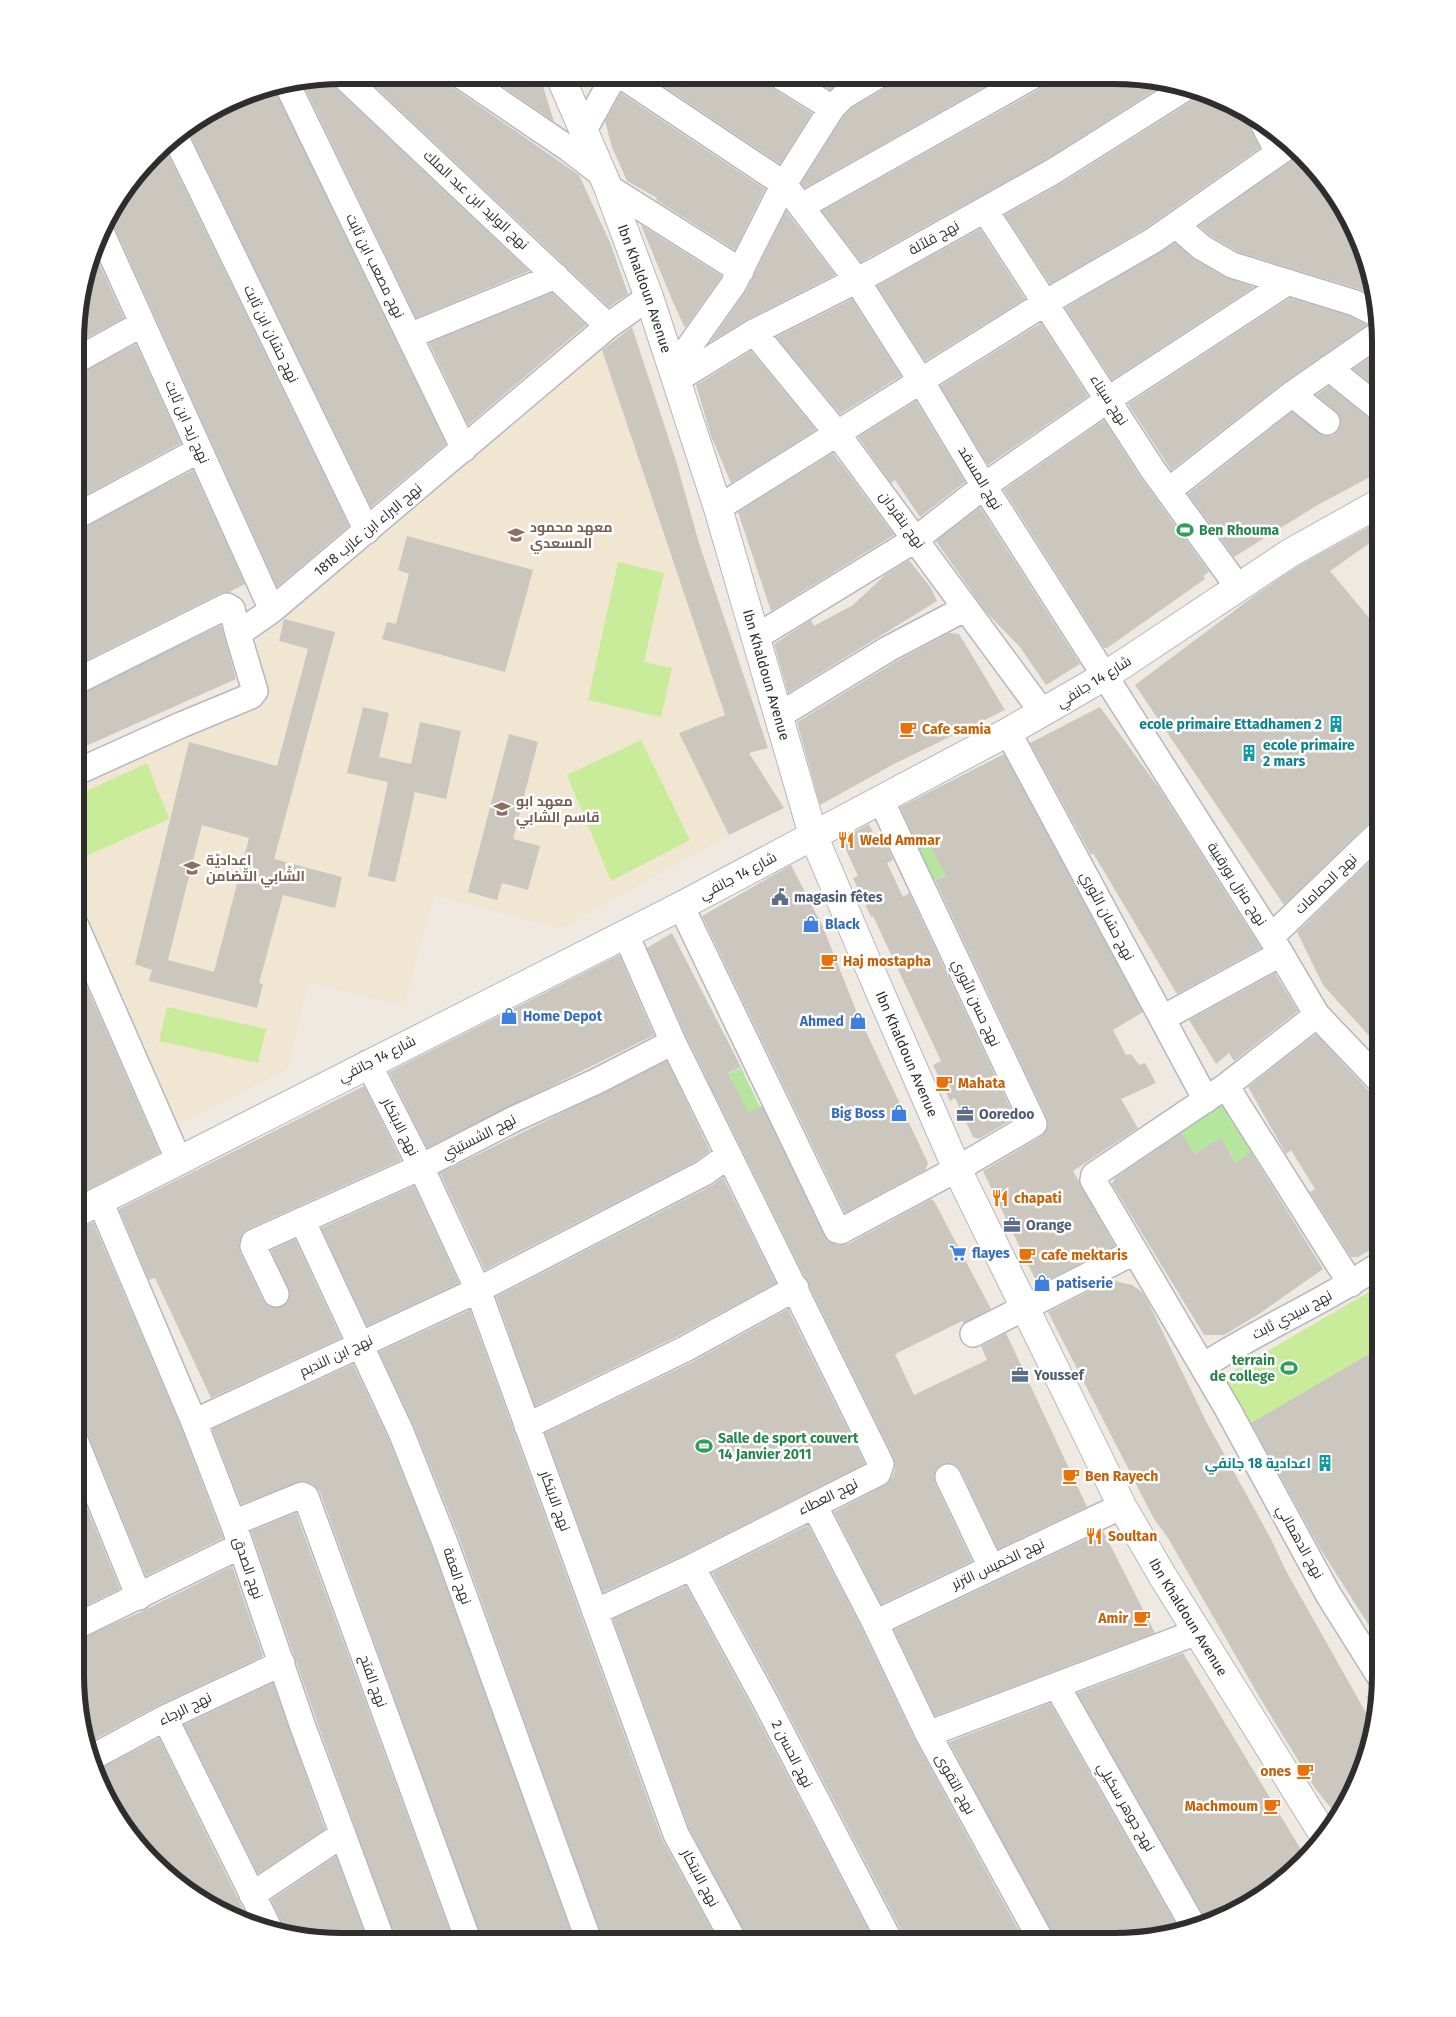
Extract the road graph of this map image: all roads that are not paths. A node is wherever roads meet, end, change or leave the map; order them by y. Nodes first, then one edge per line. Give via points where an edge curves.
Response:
1 (352, 84) edge
2 (473, 84) edge
3 (563, 84) edge
4 (610, 84) edge
5 (634, 84) edge
6 (793, 84) edge
7 (863, 84) edge
8 (1019, 84) edge
9 (290, 89) edge
10 (1180, 93) edge
11 (832, 108) junction
12 (583, 132) junction
13 (178, 143) edge
14 (1284, 148) edge
15 (605, 181) junction
16 (784, 184) junction
17 (802, 206) junction
18 (985, 210) junction
19 (1177, 226) junction
20 (104, 240) edge
21 (741, 271) junction
22 (556, 276) junction
23 (856, 279) junction
24 (1288, 282) junction
25 (649, 297) junction
26 (1045, 303) junction
27 (1370, 311) edge
28 (142, 324) junction
29 (608, 326) junction
30 (754, 332) junction
31 (409, 336) junction
32 (1372, 338) edge
33 (84, 356) edge
34 (1329, 368) junction
35 (674, 373) junction
36 (921, 381) junction
37 (1292, 394) junction
38 (1108, 399) junction
39 (1372, 403) edge
40 (1327, 422) dead end
41 (836, 432) junction
42 (464, 449) junction
43 (199, 450) junction
44 (984, 486) junction
45 (1168, 491) junction
46 (1372, 507) edge
47 (718, 508) junction
48 (84, 512) edge
49 (367, 531) junction
50 (916, 539) junction
51 (1238, 587) junction
52 (964, 609) junction
53 (272, 610) junction
54 (238, 634) junction
55 (756, 636) junction
56 (1105, 676) junction
57 (84, 678) edge
58 (1042, 713) junction
59 (778, 716) junction
60 (1008, 732) junction
61 (84, 769) edge
62 (881, 800) junction
63 (813, 835) junction
64 (1372, 841) edge
65 (681, 906) junction
66 (626, 934) junction
67 (84, 944) edge
68 (1276, 946) junction
69 (1317, 1015) junction
70 (1163, 1018) junction
71 (673, 1042) junction
72 (368, 1063) junction
73 (1372, 1073) edge
74 (1216, 1093) junction
75 (729, 1155) junction
76 (179, 1161) junction
77 (421, 1167) junction
78 (957, 1169) junction
79 (100, 1201) junction
80 (84, 1209) edge
81 (302, 1220) junction
82 (1134, 1252) junction
83 (1372, 1270) edge
84 (1351, 1284) junction
85 (796, 1288) junction
86 (478, 1290) junction
87 (276, 1294) dead end
88 (1025, 1307) junction
89 (973, 1334) dead end
90 (360, 1345) junction
91 (1203, 1366) junction
92 (194, 1422) junction
93 (527, 1426) junction
94 (84, 1462) edge
95 (948, 1477) dead end
96 (814, 1505) junction
97 (1122, 1506) junction
98 (233, 1523) junction
99 (240, 1546) junction
100 (692, 1567) junction
101 (991, 1567) junction
102 (139, 1597) junction
103 (595, 1612) junction
104 (84, 1623) edge
105 (875, 1623) junction
106 (1197, 1632) junction
107 (282, 1663) junction
108 (1372, 1664) edge
109 (1057, 1686) junction
110 (165, 1718) junction
111 (928, 1734) junction
112 (96, 1755) edge
113 (1320, 1831) edge
114 (343, 1834) junction
115 (252, 1895) junction
116 (266, 1922) edge
117 (1191, 1922) edge
118 (379, 1933) edge
119 (465, 1933) edge
120 (586, 1933) edge
121 (730, 1933) edge
122 (886, 1933) edge
123 (1037, 1933) edge

1 - 22 street, نهج الوليد ابن عبد الملك
2 - 15 street via 569,149
3 - 12 street, Ibn Khaldoun Avenue
4 - 12 street
5 - 16 street, نهج المسقد
6 - 11 street
7 - 11 street
8 - 17 street
9 - 31 street, نهج مصعب ابن ثابت
10 - 18 street, نهج قلاّلة
11 - 16 street
12 - 15 street, Ibn Khaldoun Avenue
13 - 49 street, نهج حسّان ابن ثابت
14 - 19 street
15 - 21 street
15 - 25 street, Ibn Khaldoun Avenue
16 - 17 street, نهج المسقد
16 - 21 street
17 - 23 street, نهج المسقد
18 - 23 street, نهج قلاّلة
18 - 26 street, نهج سيناء
19 - 24 street via 1217,258
19 - 26 street
20 - 28 street, نهج زيد ابن ثابت
21 - 35 street
22 - 29 street, نهج الوليد ابن عبد الملك
22 - 31 street
23 - 30 street, نهج قلاّلة
23 - 36 street, نهج المسقد
24 - 27 street
24 - 38 street
25 - 29 street, نهج البراء ابن عازب 1818
25 - 35 street, Ibn Khaldoun Avenue
26 - 36 street
26 - 38 street, نهج سيناء
28 - 33 street
28 - 43 street, نهج زيد ابن ثابت
29 - 42 street, نهج البراء ابن عازب 1818
30 - 35 street, نهج قلاّلة
30 - 41 street, نهج بنقردان
31 - 42 street, نهج مصعب ابن ثابت
32 - 34 street
34 - 37 street
34 - 39 street
35 - 47 street, Ibn Khaldoun Avenue
36 - 41 street
36 - 44 street, نهج المسقد
37 - 40 street
37 - 45 street
38 - 44 street
38 - 45 street, نهج سيناء
41 - 47 street
41 - 50 street, نهج بنقردان
42 - 49 street, نهج البراء ابن عازب 1818
43 - 48 street
43 - 53 street, نهج زيد ابن ثابت
44 - 50 street
44 - 56 street, نهج المسقد
45 - 51 street, نهج سيناء
46 - 51 street, شارع 14 جانفي via 1290,553
47 - 55 street, Ibn Khaldoun Avenue
49 - 53 street, نهج البراء ابن عازب 1818
50 - 52 street, نهج بنقردان
50 - 55 street
51 - 56 street, شارع 14 جانفي
52 - 58 street, نهج بنقردان
52 - 59 street via 888,649
53 - 54 street, نهج البراء ابن عازب 1818
54 - 57 street via 232,609 227,606
54 - 61 street via 252,681 254,691 251,696
55 - 59 street, Ibn Khaldoun Avenue
56 - 58 street, شارع 14 جانفي
56 - 68 street, نهج منزل بورقيبة
58 - 60 street, شارع 14 جانفي
59 - 63 street, Ibn Khaldoun Avenue
60 - 62 street, شارع 14 جانفي
60 - 70 street, نهج حسّان النّوري
62 - 63 street, شارع 14 جانفي
62 - 78 street, نهج حسن النّوري via 1034,1121 1032,1127
63 - 65 street, شارع 14 جانفي
63 - 78 street, Ibn Khaldoun Avenue
64 - 68 street, نهج الحمامات
65 - 66 street, شارع 14 جانفي
65 - 78 street, نهج حسن النّوري via 837,1230 841,1231
66 - 71 street
66 - 72 street, شارع 14 جانفي
67 - 76 street
68 - 69 street, نهج منزل بورقيبة
68 - 70 street, نهج الحمامات
69 - 73 street, نهج منزل بورقيبة
69 - 74 street
70 - 74 street, نهج حسّان النّوري
71 - 75 street
71 - 77 street, نهج الشستيتي
72 - 76 street, شارع 14 جانفي
72 - 77 street, نهج الابتكار
74 - 82 street, نهج الدهماني via 1094,1178
74 - 84 street, نهج حسّان النّوري
75 - 85 street
75 - 86 street, نهج ابن النديم via 704,1173
76 - 79 street, شارع 14 جانفي
77 - 81 street, نهج الشستيتي
77 - 86 street, نهج الابتكار
78 - 88 street, Ibn Khaldoun Avenue
79 - 80 street, شارع 14 جانفي
79 - 92 street, نهج الصدق
81 - 87 street, نهج الشستيتي via 253,1244
81 - 90 street, نهج العفة
82 - 88 street
82 - 91 street, نهج الدهماني
83 - 84 street, نهج سيدي ثابت
84 - 91 street, نهج سيدي ثابت
85 - 93 street via 693,1345
85 - 96 street, نهج العطاء via 880,1464 878,1473
86 - 90 street, نهج ابن النديم
86 - 93 street, نهج الابتكار
88 - 89 street
88 - 97 street, Ibn Khaldoun Avenue
90 - 92 street, نهج ابن النديم
90 - 120 street, نهج العفة via 402,1432 444,1540
91 - 108 street, نهج الدهماني via 1328,1594
92 - 98 street, نهج الصدق
93 - 103 street, نهج الابتكار
94 - 102 street
95 - 101 street
96 - 100 street, نهج العطاء
96 - 105 street, نهج التقوى
97 - 101 street, نهج الخميس الترنر
97 - 106 street, Ibn Khaldoun Avenue
98 - 99 street, نهج الصدق
98 - 119 street, نهج الفتح via 302,1495 306,1497
99 - 102 street
99 - 107 street, نهج الصدق
100 - 103 street, نهج العطاء
100 - 122 street, نهج الحسن 2
101 - 105 street, نهج الخميس الترنر
102 - 104 street
103 - 121 street, نهج الابتكار via 676,1834
105 - 111 street, نهج التقوى
106 - 109 street
106 - 113 street, Ibn Khaldoun Avenue
107 - 110 street, نهج الرجاء
107 - 114 street, نهج الصدق
109 - 111 street
109 - 117 street, نهج جوهر سكيلي
110 - 112 street, نهج الرجاء
110 - 115 street
111 - 123 street, نهج التقوى
114 - 115 street
114 - 118 street, نهج الصدق
115 - 116 street

